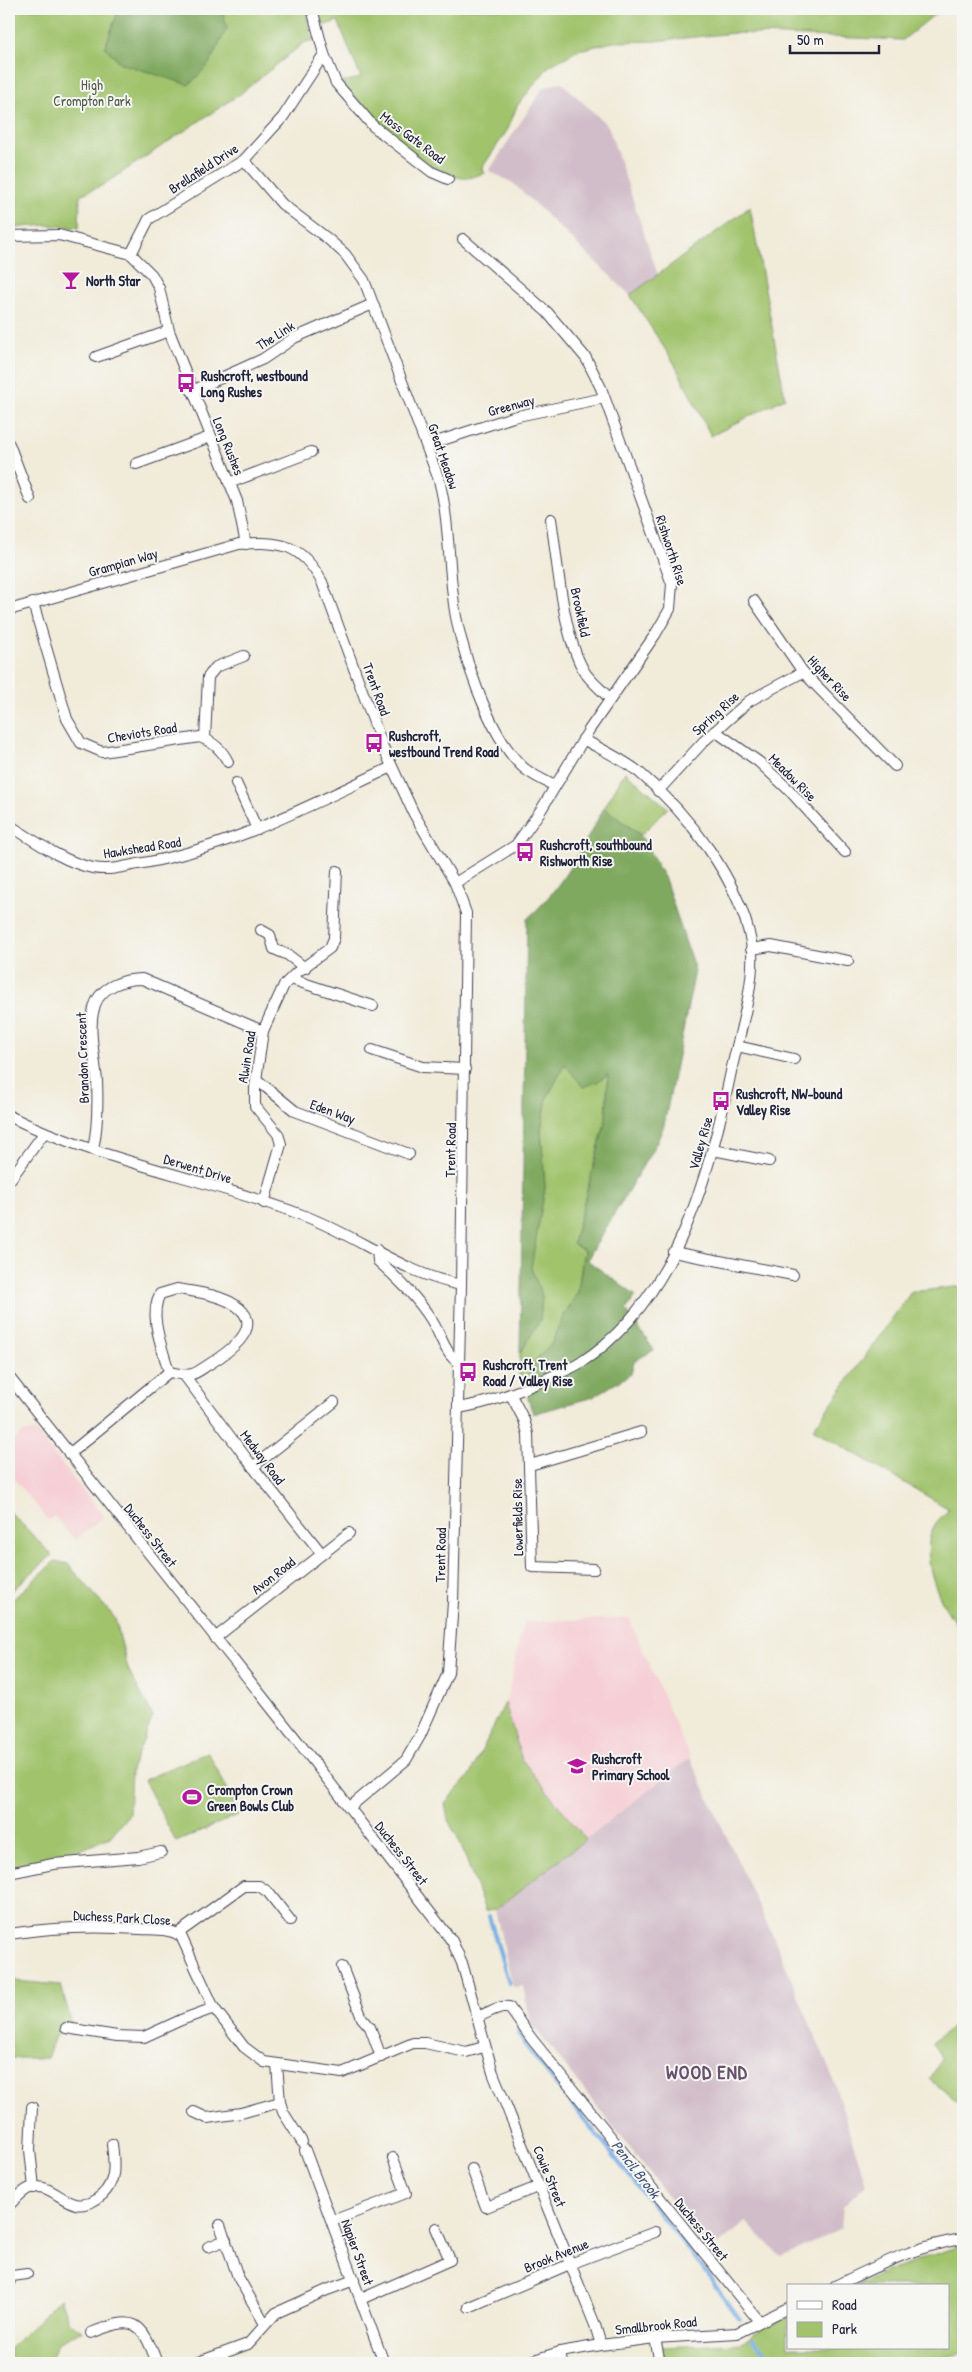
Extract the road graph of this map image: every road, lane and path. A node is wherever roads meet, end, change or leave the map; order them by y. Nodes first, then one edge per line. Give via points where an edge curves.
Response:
1 (312, 9) edge
2 (324, 54) junction
3 (244, 160) junction
4 (448, 179) dead end
5 (9, 236) edge
6 (463, 239) dead end
7 (131, 254) junction
8 (373, 304) junction
9 (168, 331) junction
10 (96, 357) dead end
11 (192, 391) junction
12 (604, 398) junction
13 (210, 437) junction
14 (9, 444) edge
15 (426, 445) junction
16 (311, 452) dead end
17 (136, 464) dead end
18 (229, 483) junction
19 (30, 499) dead end
20 (551, 519) dead end
21 (246, 544) junction
22 (754, 601) dead end
23 (33, 603) junction
24 (9, 610) edge
25 (244, 656) dead end
26 (804, 672) junction
27 (610, 700) junction
28 (715, 731) junction
29 (205, 739) junction
30 (583, 739) junction
31 (228, 762) dead end
32 (895, 766) dead end
33 (392, 767) junction
34 (236, 783) dead end
35 (555, 786) junction
36 (658, 791) junction
37 (9, 826) edge
38 (256, 829) junction
39 (845, 852) dead end
40 (336, 871) dead end
41 (455, 883) junction
42 (261, 930) dead end
43 (751, 949) junction
44 (848, 961) dead end
45 (305, 968) junction
46 (291, 979) junction
47 (373, 1006) dead end
48 (263, 1031) junction
49 (737, 1046) junction
50 (372, 1050) dead end
51 (794, 1059) dead end
52 (465, 1070) junction
53 (256, 1080) junction
54 (9, 1116) edge
55 (44, 1133) junction
56 (93, 1149) junction
57 (713, 1150) junction
58 (409, 1154) dead end
59 (769, 1161) dead end
60 (9, 1181) edge
61 (264, 1203) junction
62 (377, 1250) junction
63 (673, 1252) junction
64 (793, 1275) dead end
65 (461, 1285) junction
66 (459, 1364) junction
67 (169, 1372) junction
68 (184, 1375) junction
69 (9, 1377) edge
70 (512, 1395) junction
71 (334, 1402) dead end
72 (458, 1408) junction
73 (642, 1432) dead end
74 (69, 1454) junction
75 (530, 1465) junction
76 (253, 1467) junction
77 (348, 1533) dead end
78 (322, 1554) junction
79 (594, 1570) dead end
80 (215, 1638) junction
81 (350, 1807) junction
82 (161, 1852) dead end
83 (9, 1873) edge
84 (290, 1920) dead end
85 (9, 1934) edge
86 (177, 1934) junction
87 (342, 1967) dead end
88 (214, 2008) junction
89 (477, 2017) junction
90 (66, 2028) dead end
91 (484, 2047) junction
92 (382, 2057) junction
93 (277, 2065) junction
94 (280, 2102) junction
95 (32, 2107) dead end
96 (194, 2112) dead end
97 (112, 2144) dead end
98 (393, 2158) dead end
99 (472, 2169) dead end
100 (540, 2186) junction
101 (34, 2188) junction
102 (9, 2205) edge
103 (332, 2220) junction
104 (220, 2224) dead end
105 (436, 2228) dead end
106 (655, 2232) dead end
107 (963, 2239) edge
108 (226, 2240) junction
109 (208, 2247) dead end
110 (570, 2264) junction
111 (27, 2274) dead end
112 (10, 2277) edge
113 (354, 2280) junction
114 (839, 2284) edge
115 (361, 2299) junction
116 (469, 2307) dead end
117 (787, 2308) edge
118 (759, 2321) junction
119 (265, 2324) junction
120 (91, 2333) dead end
121 (655, 2338) junction
122 (601, 2344) junction
123 (560, 2352) junction
124 (158, 2363) edge
125 (196, 2363) edge
126 (384, 2363) edge
127 (524, 2363) edge
128 (562, 2363) edge
129 (660, 2363) edge

1 - 2 street, Moss Gate Road
2 - 3 street, Brellafield Drive via 283,118
2 - 4 street, Moss Gate Road via 336,83 373,126 432,172
3 - 7 street, Brellafield Drive via 149,219
3 - 8 street, Great Meadow via 282,204 344,254 364,280
5 - 7 street via 59,235
6 - 12 street, Rishworth Rise via 547,312 586,358
7 - 9 street, Long Rushes via 152,275 159,288
8 - 11 street, The Link via 294,338 263,359
8 - 15 street, Great Meadow
9 - 10 street
9 - 11 street, Long Rushes
11 - 13 street, Long Rushes
12 - 15 street, Greenway via 513,417
12 - 27 street, Rishworth Rise via 672,584 670,609
13 - 17 street
13 - 18 street, Long Rushes
14 - 19 street
15 - 35 street, Great Meadow via 447,510 453,598 467,663 510,751 525,769
16 - 18 street
18 - 21 street, Long Rushes via 237,501
20 - 27 street, Brookfield via 568,625 577,655 585,673
21 - 23 street, Grampian Way
21 - 33 street, Trent Road via 265,542 291,548 312,563 326,590
22 - 26 street, Higher Rise
23 - 24 street, Grampian Way
23 - 29 street, Cheviots Road via 67,719 81,743 102,752 200,737
25 - 29 street via 216,667 208,677
26 - 28 street, Spring Rise via 749,701
26 - 32 street, Higher Rise
27 - 30 street, Rishworth Rise
28 - 36 street, Spring Rise
28 - 39 street, Meadow Rise via 759,762
29 - 31 street via 219,748
30 - 35 street, Rishworth Rise
30 - 36 street, Valley Rise via 639,772
33 - 38 street, Hawkshead Road
33 - 41 street, Trent Road via 414,814
34 - 38 street
35 - 41 street, Rishworth Rise via 516,845
36 - 43 street, Valley Rise via 696,830 716,857 742,914
37 - 38 street, Hawkshead Road via 58,854 93,868 112,869 188,854
40 - 45 street, Alwin Road via 334,938 330,948
41 - 52 street, Trent Road via 466,913
42 - 45 street via 270,935 274,950
43 - 44 street via 771,946
43 - 49 street, Valley Rise via 752,962
45 - 46 street, Alwin Road
46 - 47 street
46 - 48 street, Alwin Road via 284,985
48 - 53 street, Alwin Road
48 - 56 street, Brandon Crescent via 142,979 128,979 109,988 94,1005 92,1031 98,1129
49 - 51 street
49 - 57 street, Valley Rise
50 - 52 street via 423,1067
52 - 65 street, Trent Road
53 - 58 street, Eden Way via 295,1111
53 - 61 street, Alwin Road via 255,1106 278,1134 281,1144
54 - 55 street, Derwent Drive
55 - 56 street, Derwent Drive
55 - 60 street
56 - 61 street, Derwent Drive
57 - 59 street
57 - 63 street, Valley Rise via 700,1192
61 - 62 street, Derwent Drive via 303,1215
62 - 65 street, Derwent Drive via 440,1281
62 - 66 street via 378,1261 419,1302 452,1358
63 - 64 street
63 - 70 street, Valley Rise via 639,1309 612,1338 579,1363
65 - 66 street, Trent Road
66 - 72 street, Trent Road
67 - 68 street
67 - 68 street via 156,1322 160,1294 177,1289 193,1291 239,1307 246,1320 247,1331 242,1339 220,1358 194,1374
67 - 74 street
68 - 76 street, Medway Road
69 - 74 street, Duchess Street
70 - 72 street, Valley Rise via 486,1404
70 - 75 street, Lowerfields Rise via 528,1434
71 - 76 street
72 - 81 street, Trent Road via 448,1673 406,1760
73 - 75 street, Lowerfields Rise
74 - 80 street, Duchess Street
75 - 79 street, Lowerfields Rise via 532,1567
76 - 78 street, Medway Road
77 - 78 street, Avon Road
78 - 80 street, Avon Road
80 - 81 street, Duchess Street
81 - 89 street, Duchess Street via 452,1941 462,1963
82 - 83 street via 54,1864
84 - 86 street via 268,1892 259,1886 244,1886
85 - 86 street, Duchess Park Close via 73,1926 158,1930
86 - 88 street, Duchess Park Close via 181,1936
87 - 92 street
88 - 90 street via 144,2037
88 - 93 street, Duchess Park Close via 244,2047 264,2062
89 - 91 street, Cowie Street
89 - 118 street, Duchess Street via 497,2007 509,2007
91 - 92 street, Duchess Park Close via 466,2052 413,2043
91 - 100 street, Cowie Street
92 - 93 street, Duchess Park Close via 342,2073
93 - 94 street
94 - 96 street via 207,2118
94 - 103 street, Napier Street via 304,2146
95 - 101 street via 30,2150
97 - 101 street via 113,2180 104,2194 92,2202 80,2206
98 - 103 street via 406,2193
99 - 100 street via 486,2207
100 - 110 street, Cowie Street
101 - 102 street via 29,2188
103 - 113 street, Napier Street
104 - 108 street
105 - 115 street via 450,2260
106 - 110 street, Brook Avenue
107 - 114 street via 916,2249
108 - 109 street
108 - 119 street via 238,2277
110 - 116 street, Brook Avenue
110 - 122 street, Cowie Street
111 - 112 street
113 - 115 street, Napier Street
113 - 119 street via 276,2313
115 - 126 street, Napier Street
117 - 118 street, Smallbrook Road
118 - 121 street, Smallbrook Road via 737,2332
119 - 125 street via 248,2344
120 - 124 street via 115,2323 131,2322 144,2331
121 - 122 street, Smallbrook Road
121 - 129 street
122 - 123 street, Smallbrook Road
123 - 127 street, Smallbrook Road
123 - 128 street

